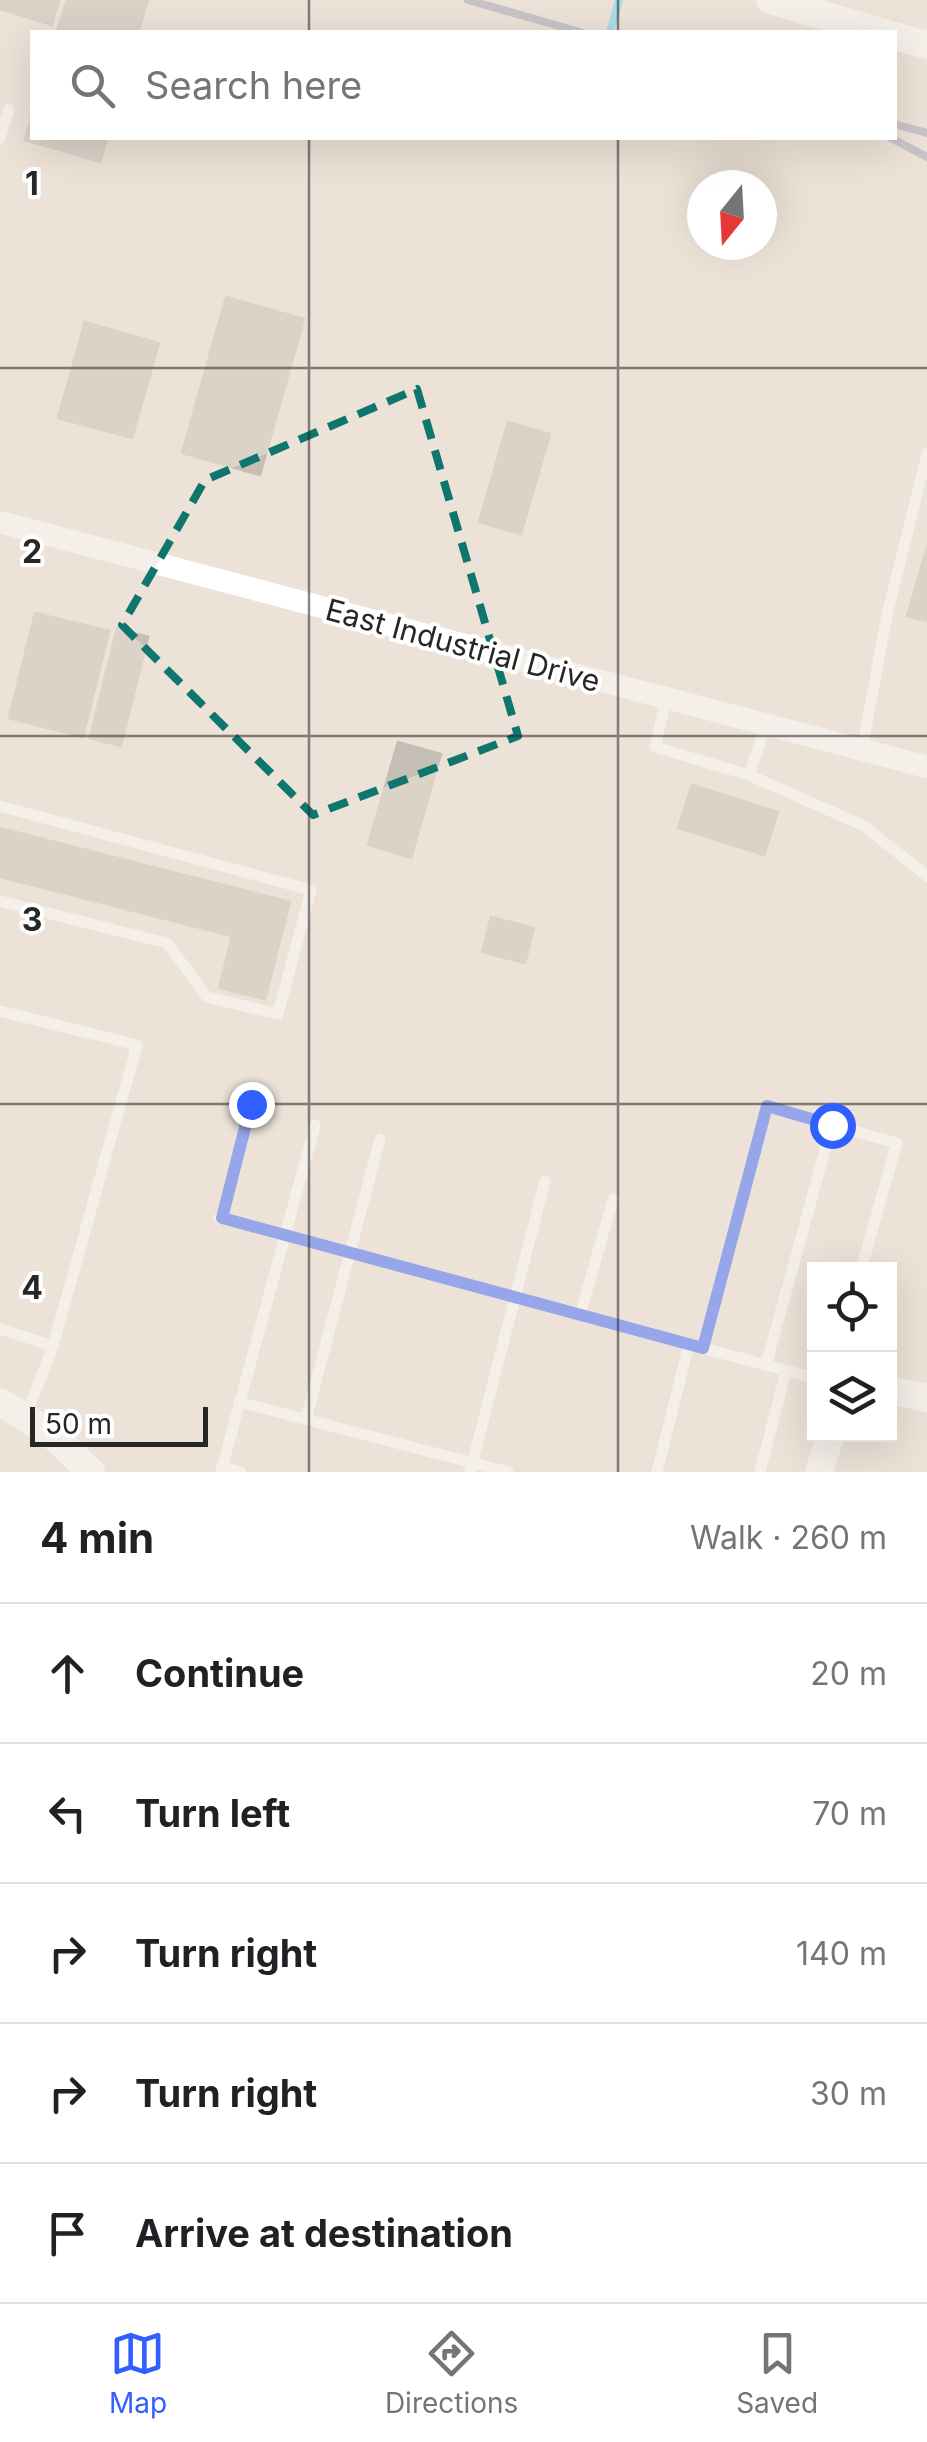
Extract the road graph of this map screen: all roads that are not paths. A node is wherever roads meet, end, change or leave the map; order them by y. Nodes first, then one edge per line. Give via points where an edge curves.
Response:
1 (770, 0) edge
2 (875, 30) edge
3 (897, 37) edge
4 (927, 46) edge
5 (10, 109) dead end
6 (0, 138) edge
7 (927, 454) edge
8 (0, 522) edge
9 (666, 698) junction
10 (766, 725) junction
11 (862, 750) junction
12 (927, 767) edge
13 (749, 775) junction
14 (0, 806) edge
15 (927, 876) edge
16 (0, 901) edge
17 (0, 1011) edge
18 (251, 1104) dead end
19 (316, 1124) dead end
20 (832, 1125) junction
21 (380, 1138) dead end
22 (546, 1181) dead end
23 (613, 1198) dead end
24 (283, 1235) junction
25 (351, 1253) junction
26 (863, 1262) edge
27 (514, 1297) junction
28 (580, 1315) junction
29 (0, 1329) edge
30 (689, 1344) junction
31 (53, 1346) junction
32 (703, 1348) junction
33 (766, 1365) junction
34 (786, 1371) junction
35 (807, 1376) edge
36 (897, 1392) edge
37 (927, 1398) edge
38 (0, 1402) edge
39 (239, 1402) junction
40 (25, 1418) junction
41 (306, 1420) junction
42 (828, 1442) edge
43 (471, 1467) edge
44 (222, 1470) edge
45 (91, 1472) edge
46 (241, 1472) edge
47 (508, 1472) edge
48 (657, 1472) edge
49 (760, 1472) edge
50 (819, 1472) edge

1 - 2 street
3 - 4 street
5 - 6 lane
7 - 11 lane via 886,615
8 - 9 street, East Industrial Drive
9 - 10 street, East Industrial Drive
9 - 13 lane via 655,746
10 - 11 street, East Industrial Drive
10 - 13 lane
11 - 12 street, East Industrial Drive
13 - 15 lane via 864,826
14 - 16 lane via 311,890 278,1014 207,998 167,943
17 - 31 lane via 137,1045
18 - 24 lane via 221,1218
19 - 24 lane
20 - 26 lane via 897,1143
20 - 32 lane via 767,1106
20 - 33 lane
21 - 25 lane
22 - 27 lane
23 - 28 lane
24 - 25 lane
24 - 39 lane
25 - 27 lane
25 - 41 lane
27 - 28 lane
27 - 43 lane
28 - 30 lane
29 - 31 lane
30 - 32 lane
30 - 48 lane
31 - 40 lane
32 - 33 lane
33 - 34 lane
34 - 35 lane
34 - 49 lane
36 - 37 street
38 - 40 street
39 - 41 lane
39 - 44 lane
40 - 45 street
41 - 43 lane
42 - 50 street
43 - 47 lane
44 - 46 lane

